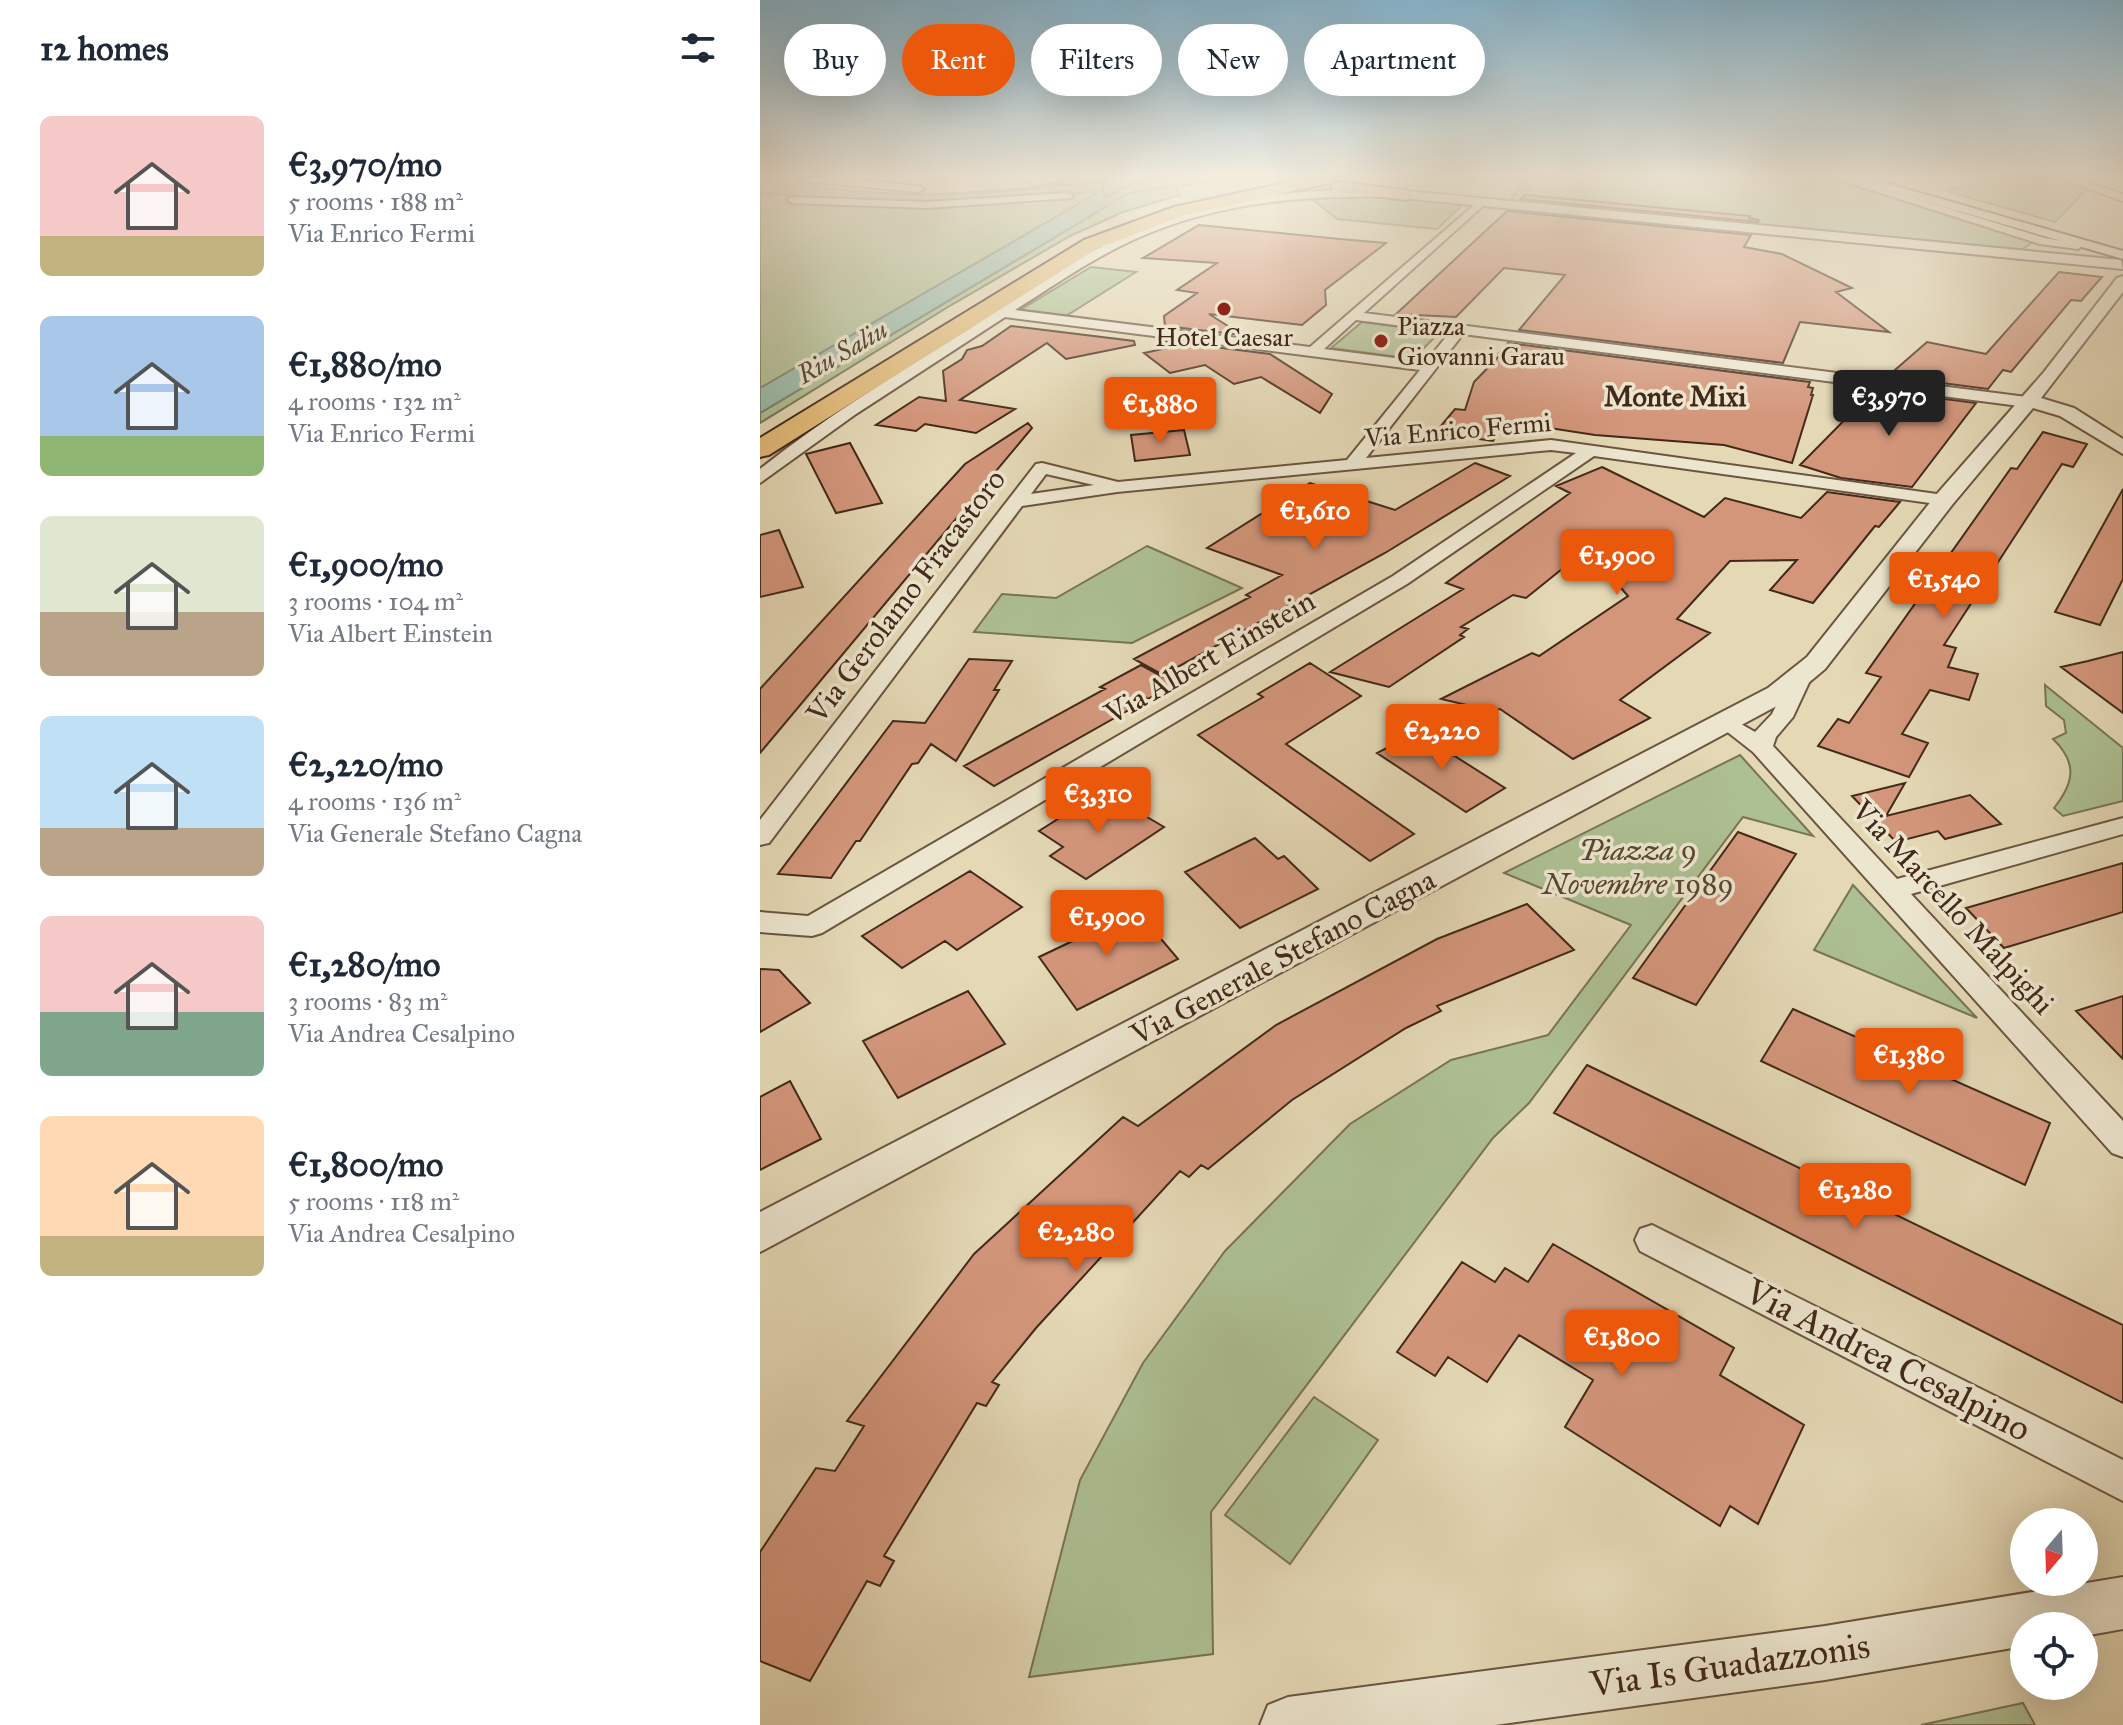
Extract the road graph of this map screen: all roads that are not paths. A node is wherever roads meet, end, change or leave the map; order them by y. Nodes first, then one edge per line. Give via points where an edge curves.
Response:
1 (1049, 258) edge
2 (1068, 258) edge
3 (1088, 258) edge
4 (1418, 258) edge
5 (2062, 258) edge
6 (2067, 259) joint
7 (2119, 262) edge
8 (1004, 313) junction
9 (1354, 316) junction
10 (1460, 329) junction
11 (1313, 352) junction
12 (1430, 367) junction
13 (2048, 379) junction
14 (2027, 402) junction
15 (2078, 421) junction
16 (2010, 422) junction
17 (760, 434) edge
18 (2123, 448) edge
19 (760, 449) edge
20 (1592, 450) junction
21 (1351, 466) junction
22 (1042, 468) joint
23 (760, 478) edge
24 (1117, 487) junction
25 (1944, 500) junction
26 (1016, 502) junction
27 (1802, 674) junction
28 (1727, 723) junction
29 (1761, 747) junction
30 (2123, 826) edge
31 (760, 837) edge
32 (1891, 890) junction
33 (760, 922) edge
34 (2123, 1143) edge
35 (760, 1233) edge
36 (1652, 1240) dead end
37 (2123, 1481) edge
38 (2123, 1603) edge
39 (1288, 1725) edge

1 - 17 highway
2 - 19 highway
3 - 8 street
4 - 9 street
5 - 6 street
6 - 7 street
7 - 13 street, Via Generale Stefano Cagna
8 - 11 street
8 - 23 street via 819,431
9 - 10 street
9 - 11 street
10 - 12 street
10 - 14 street
11 - 12 street
12 - 21 street
13 - 14 street, Via Generale Stefano Cagna
13 - 15 street
14 - 15 street
14 - 16 street, Via Generale Stefano Cagna
15 - 16 street
15 - 18 street
16 - 25 street, Via Generale Stefano Cagna
20 - 21 street, Via Enrico Fermi via 1551,445
20 - 25 street, Via Enrico Fermi
20 - 33 street, Via Albert Einstein via 1400,580 812,926
21 - 24 street, Via Enrico Fermi
22 - 24 street, Via Enrico Fermi via 1106,480
22 - 26 street, Via Gerolamo Fracastoro
24 - 26 street, Via Enrico Fermi
25 - 27 street, Via Generale Stefano Cagna
26 - 31 street, Via Gerolamo Fracastoro
27 - 28 street, Via Generale Stefano Cagna
27 - 29 street, Via Generale Stefano Cagna
28 - 29 street, Via Marcello Malpighi
28 - 35 street, Via Generale Stefano Cagna
29 - 32 street, Via Marcello Malpighi
30 - 32 street
32 - 34 street, Via Marcello Malpighi
36 - 37 street, Via Andrea Cesalpino
38 - 39 street, Via Is Guadazzonis via 1825,1653

